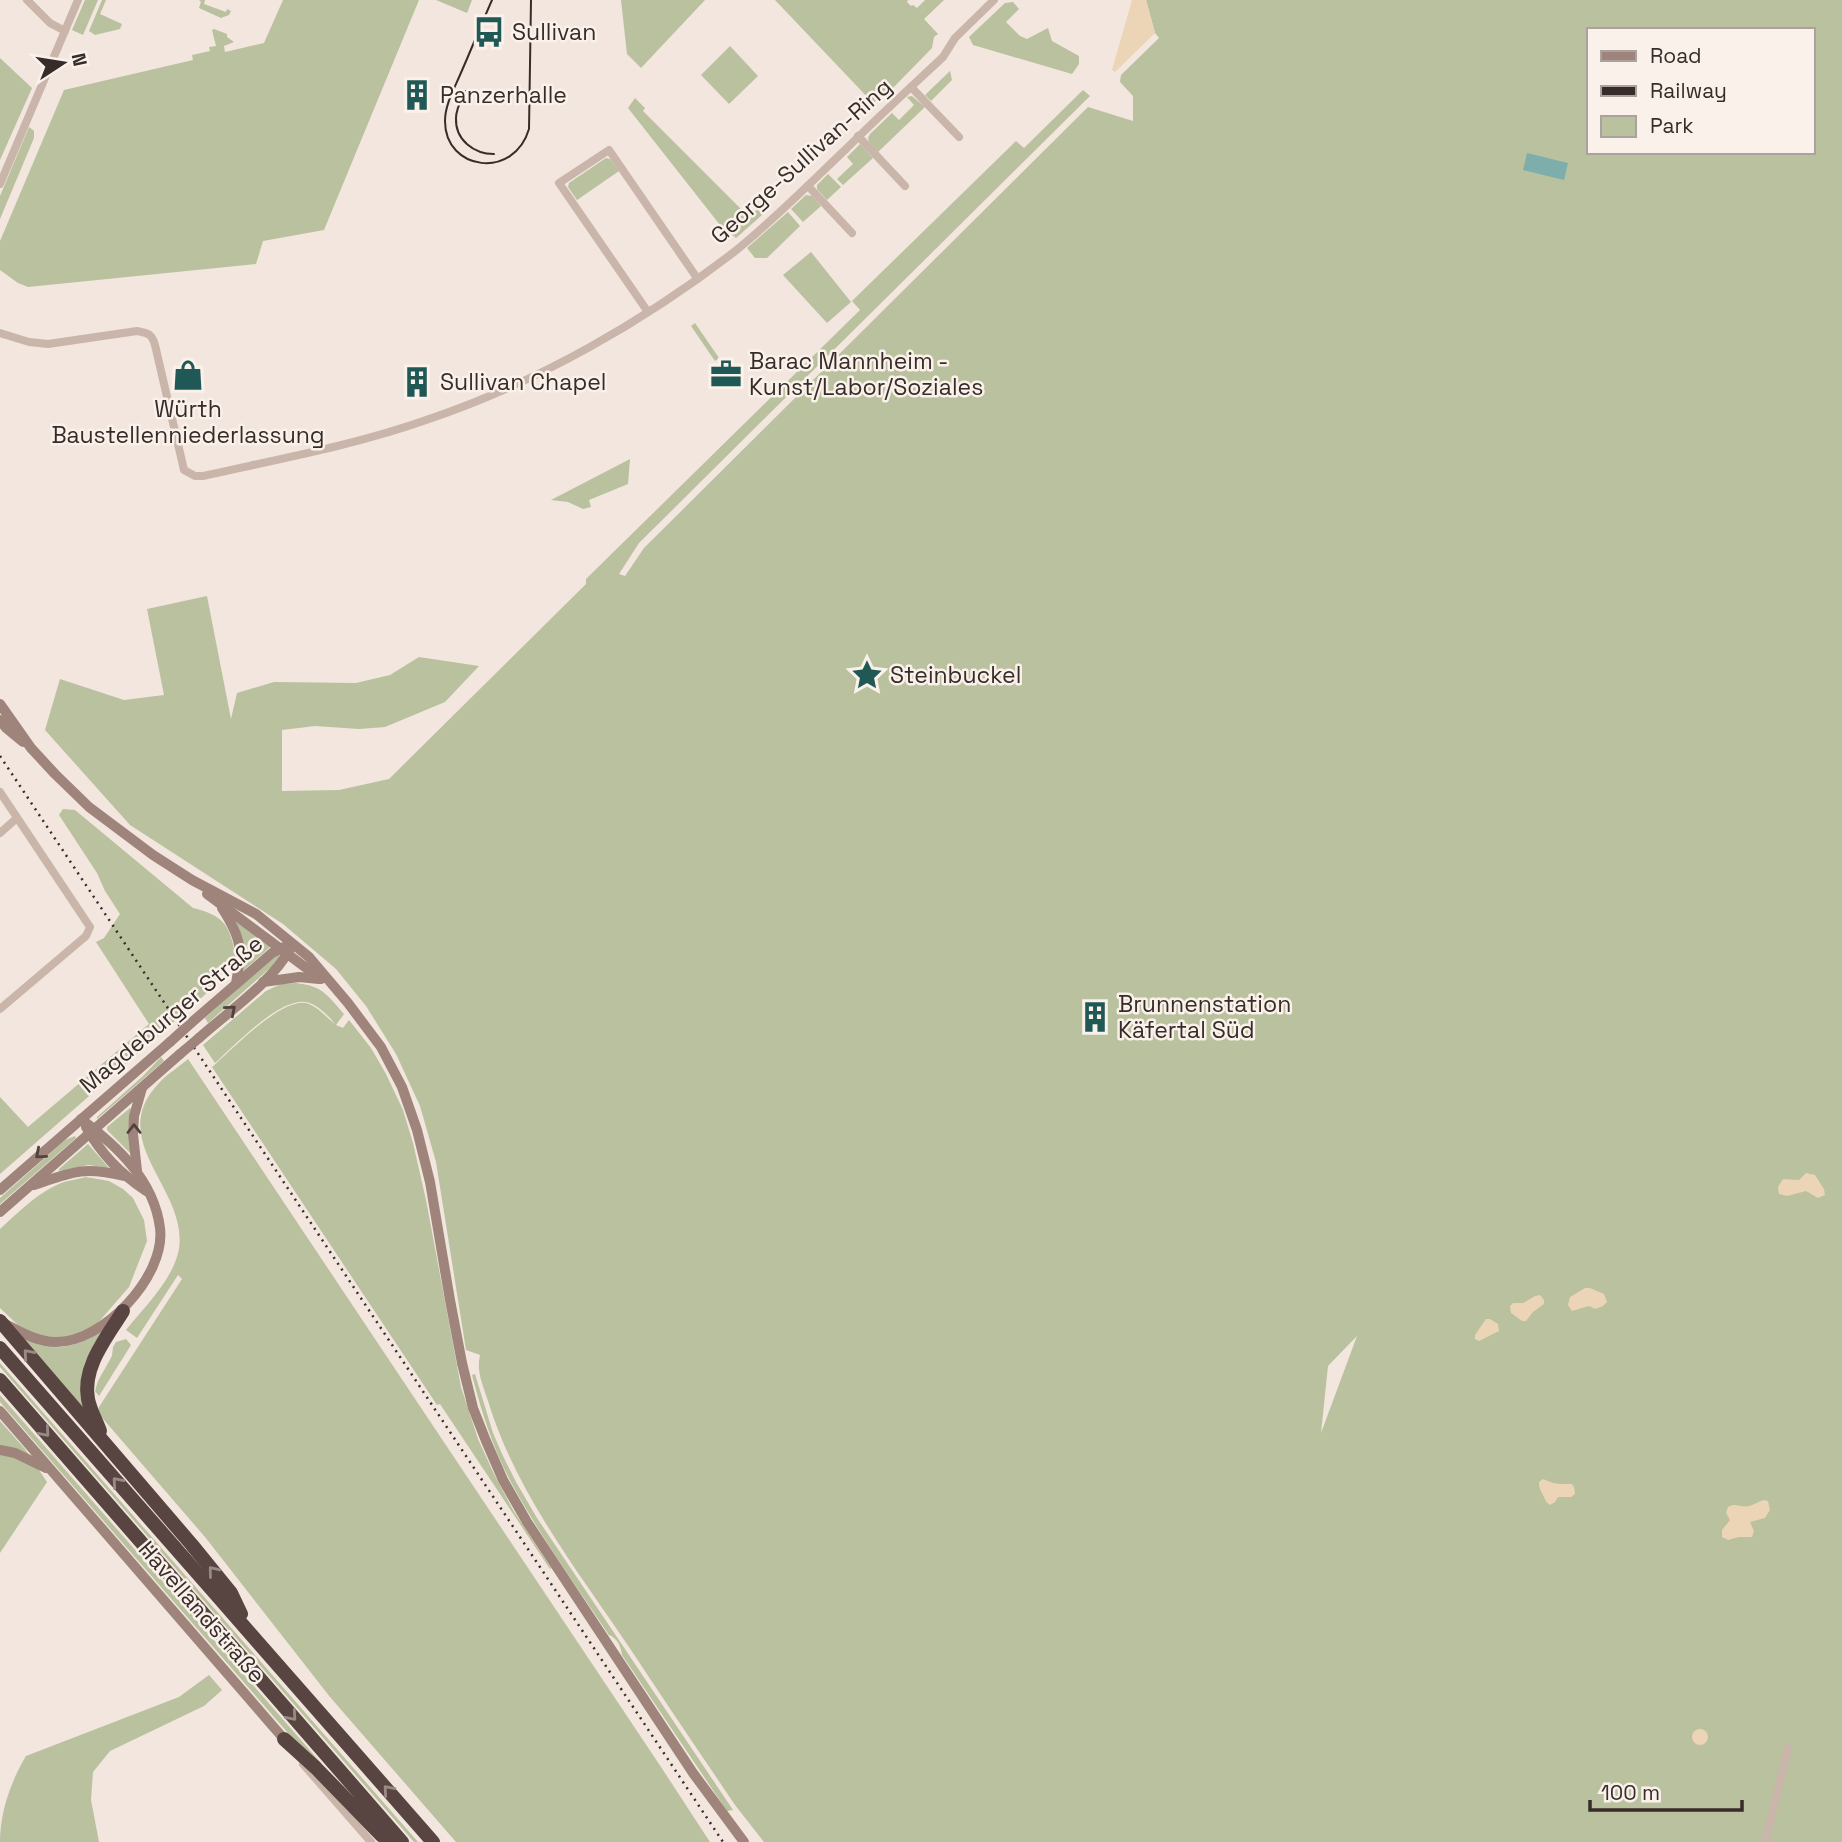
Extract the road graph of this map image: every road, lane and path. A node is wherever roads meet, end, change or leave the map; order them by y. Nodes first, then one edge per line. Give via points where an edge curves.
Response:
1 (27, 0) edge
2 (78, 0) edge
3 (994, 0) edge
4 (65, 31) junction
5 (911, 87) junction
6 (859, 136) junction
7 (959, 136) dead end
8 (0, 184) edge
9 (807, 186) junction
10 (905, 186) dead end
11 (852, 233) dead end
12 (697, 278) junction
13 (648, 312) junction
14 (0, 333) edge
15 (0, 704) edge
16 (0, 720) edge
17 (31, 748) junction
18 (0, 792) edge
19 (17, 818) junction
20 (0, 833) edge
21 (192, 880) junction
22 (219, 903) junction
23 (293, 943) junction
24 (284, 951) junction
25 (325, 981) junction
26 (263, 982) junction
27 (236, 984) junction
28 (0, 1009) edge
29 (142, 1087) junction
30 (81, 1119) junction
31 (92, 1131) junction
32 (137, 1171) junction
33 (126, 1177) junction
34 (28, 1187) junction
35 (0, 1190) edge
36 (148, 1193) junction
37 (0, 1212) edge
38 (122, 1311) junction
39 (0, 1321) edge
40 (0, 1348) edge
41 (0, 1380) edge
42 (0, 1411) edge
43 (104, 1442) junction
44 (0, 1450) edge
45 (55, 1474) junction
46 (248, 1629) junction
47 (284, 1740) junction
48 (1788, 1748) dead end
49 (371, 1842) edge
50 (392, 1842) edge
51 (402, 1842) edge
52 (433, 1842) edge
53 (744, 1842) edge
54 (1765, 1842) edge

1 - 4 street
2 - 4 street
3 - 5 street, George-Sullivan-Ring
4 - 8 street
5 - 6 street, George-Sullivan-Ring
5 - 7 street
6 - 9 street, George-Sullivan-Ring
6 - 10 street
9 - 11 street
9 - 12 street, George-Sullivan-Ring via 734,252
12 - 13 street, George-Sullivan-Ring
12 - 13 street via 609,150 559,183
13 - 14 street, George-Sullivan-Ring via 560,362 429,419 353,442 203,476 184,470 148,332 48,344
15 - 17 main road
16 - 17 main road
17 - 21 main road via 89,807
18 - 19 street
19 - 20 street
19 - 28 street via 90,927 86,936
21 - 22 main road
21 - 23 main road via 256,914
22 - 24 main road
22 - 27 main road via 240,948
23 - 24 main road, Magdeburger Straße
23 - 25 main road via 319,968
24 - 25 main road
24 - 26 main road, Magdeburger Straße via 282,963
24 - 27 main road, Magdeburger Straße via 272,953
25 - 26 main road via 299,977
25 - 53 main road via 381,1047 402,1087 430,1181 473,1408 503,1480 693,1773
29 -> 26 main road, Magdeburger Straße, bridge
27 - 30 main road, Magdeburger Straße, bridge
29 - 31 main road, Magdeburger Straße
32 -> 29 main road via 134,1116
30 - 31 main road
30 -> 35 main road, Magdeburger Straße
31 - 32 main road via 108,1139
31 - 33 main road via 98,1148
31 - 34 main road, Magdeburger Straße
32 - 36 main road
33 - 34 main road via 103,1171 72,1172
33 - 36 main road
34 - 37 main road, Magdeburger Straße
36 - 38 main road via 160,1226 159,1250 151,1272
38 - 39 main road via 89,1334 54,1342 35,1339
38 - 43 highway via 90,1370 87,1386
43 -> 39 highway
46 -> 40 highway
41 -> 51 highway
42 - 45 main road, Havellandstraße
46 -> 43 highway via 231,1593
44 - 45 main road
45 - 47 main road, Havellandstraße
52 -> 46 highway
47 - 49 street, Havellandstraße
47 - 50 highway
48 - 54 street

